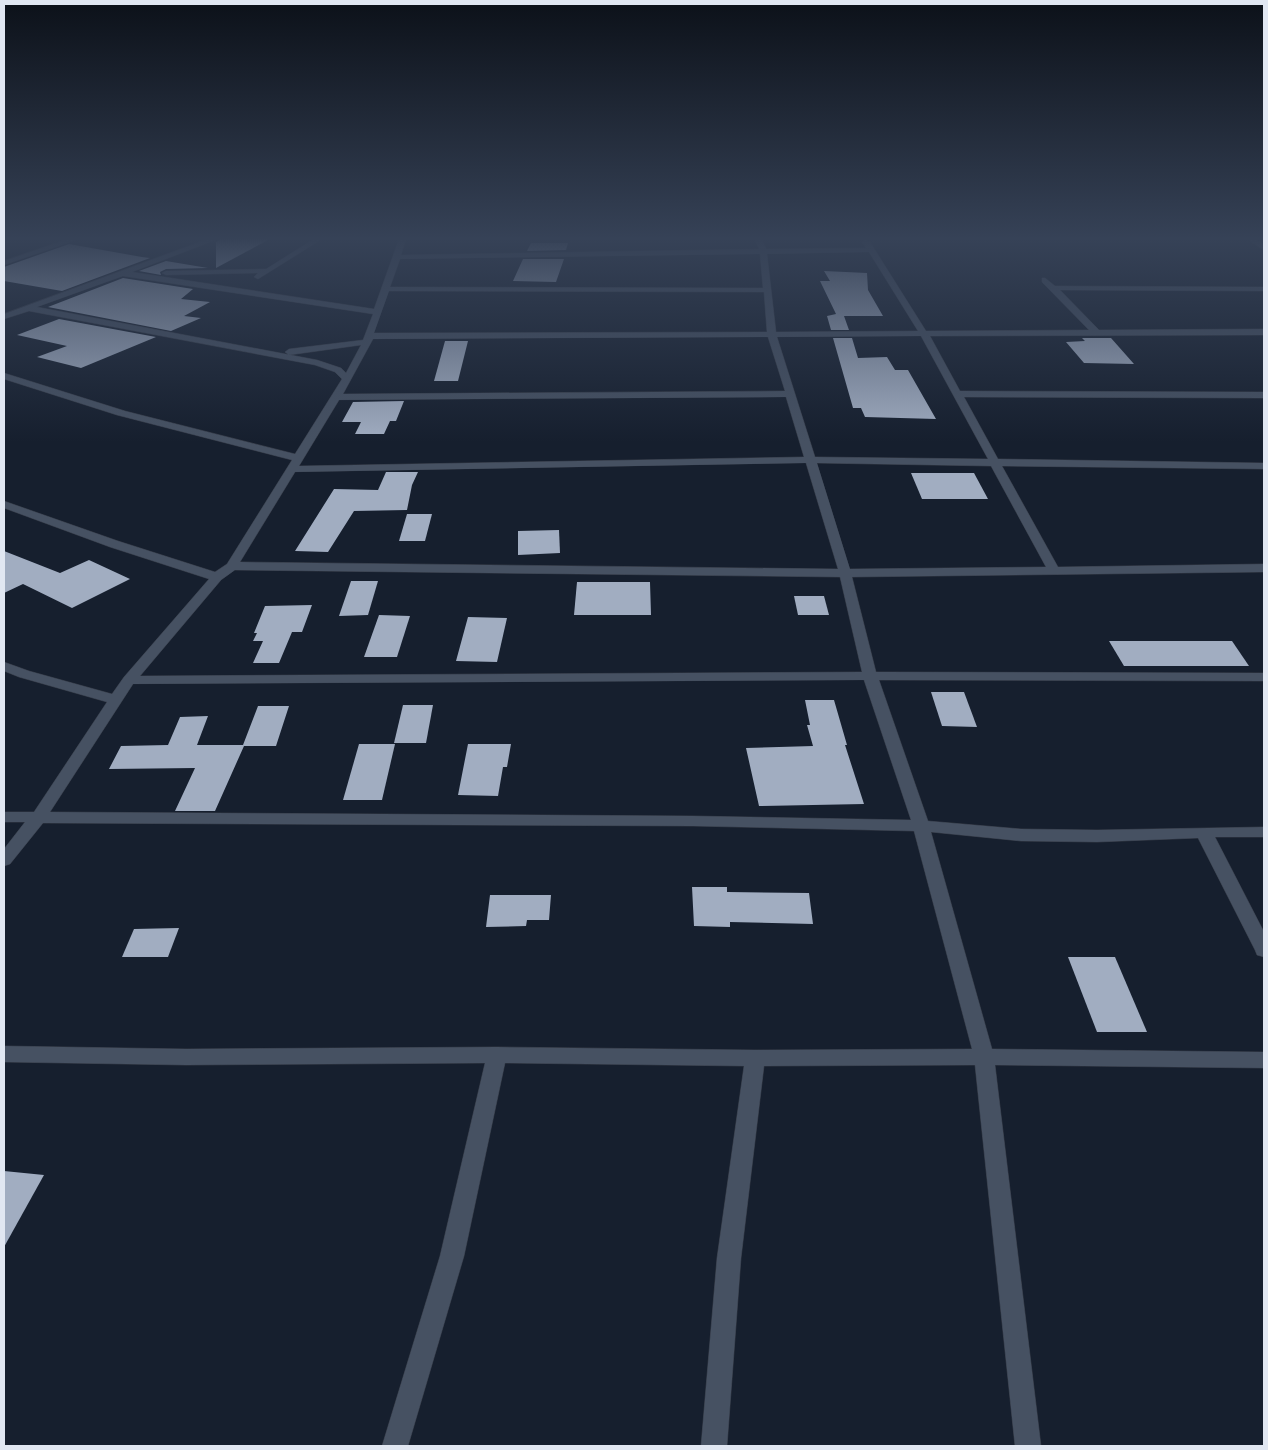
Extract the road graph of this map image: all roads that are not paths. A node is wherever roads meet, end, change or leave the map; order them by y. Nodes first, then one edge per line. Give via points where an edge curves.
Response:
1 (31, 307) edge
2 (342, 307) edge
3 (380, 307) edge
4 (768, 307) edge
5 (907, 307) edge
6 (1071, 307) edge
7 (27, 308) junction
8 (378, 312) junction
9 (4, 317) edge
10 (1264, 332) edge
11 (1097, 333) junction
12 (772, 334) junction
13 (924, 334) junction
14 (368, 339) junction
15 (272, 354) junction
16 (4, 376) edge
17 (347, 379) junction
18 (790, 394) junction
19 (958, 394) junction
20 (1264, 395) edge
21 (336, 397) junction
22 (298, 458) junction
23 (810, 460) junction
24 (994, 462) junction
25 (1264, 466) edge
26 (291, 470) junction
27 (4, 504) edge
28 (232, 566) junction
29 (1264, 568) edge
30 (1054, 570) junction
31 (846, 572) junction
32 (217, 578) junction
33 (4, 666) edge
34 (870, 676) junction
35 (1264, 677) edge
36 (129, 680) junction
37 (116, 700) junction
38 (4, 817) edge
39 (38, 818) junction
40 (921, 826) junction
41 (1204, 832) junction
42 (1264, 832) edge
43 (4, 860) edge
44 (1264, 950) edge
45 (4, 1054) edge
46 (497, 1055) junction
47 (984, 1057) junction
48 (755, 1058) junction
49 (1264, 1060) edge
50 (394, 1446) edge
51 (714, 1446) edge
52 (1028, 1446) edge

1 - 7 street
2 - 8 street
3 - 8 street
4 - 12 street
5 - 13 street
6 - 11 street
7 - 9 street
7 - 15 street
8 - 14 street
10 - 11 street
11 - 13 street
12 - 13 street
12 - 14 street
12 - 18 street
13 - 19 street
14 - 15 street
14 - 17 street
15 - 17 street via 317,363 338,370
16 - 22 street via 121,413
17 - 21 street
18 - 21 street
18 - 23 street
19 - 20 street
19 - 24 street
21 - 22 street
22 - 26 street
23 - 24 street
23 - 26 street
23 - 31 street
24 - 25 street
24 - 30 street
26 - 28 street
27 - 32 street
28 - 31 street
28 - 32 street
29 - 30 street
30 - 31 street
31 - 34 street
32 - 36 street
33 - 37 street
34 - 35 street
34 - 36 street
34 - 40 street
36 - 37 street
37 - 39 street
38 - 39 street
39 - 40 street via 693,820
39 - 43 street
40 - 41 street via 1021,835
40 - 47 street
41 - 42 street
41 - 44 street
45 - 46 street via 186,1057
46 - 48 street
46 - 50 street via 452,1256
47 - 48 street
47 - 49 street
47 - 52 street
48 - 51 street via 729,1258

